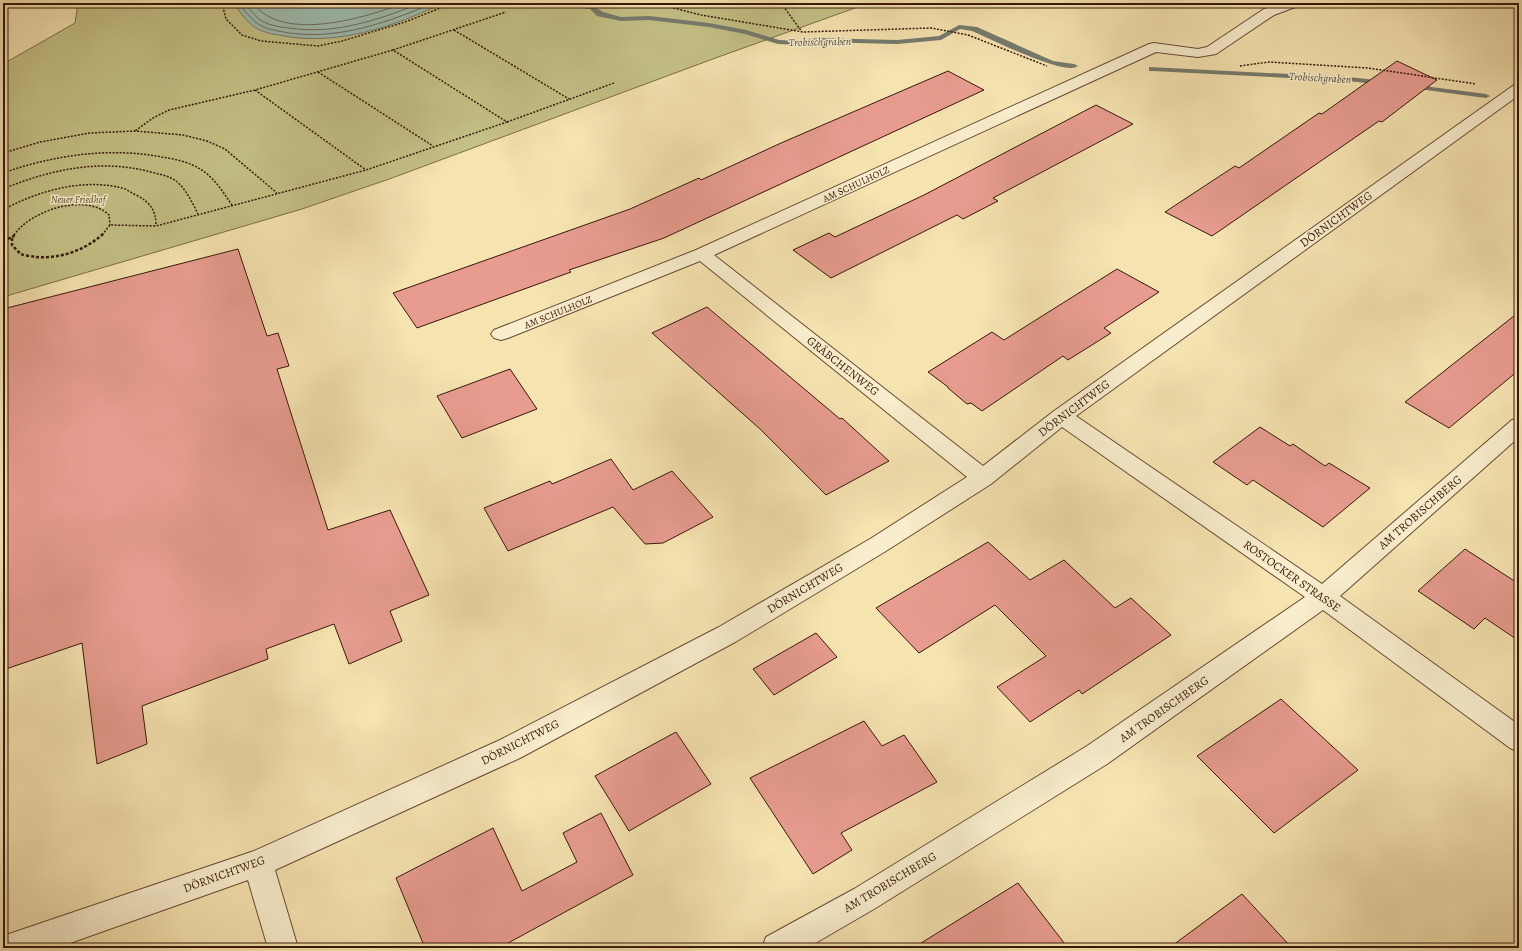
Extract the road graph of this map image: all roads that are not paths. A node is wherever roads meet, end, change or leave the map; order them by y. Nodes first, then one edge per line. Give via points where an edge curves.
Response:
1 (1293, 3) edge
2 (1517, 89) edge
3 (702, 254) junction
4 (501, 334) dead end
5 (1061, 416) junction
6 (1519, 425) edge
7 (983, 478) junction
8 (1323, 597) junction
9 (1519, 740) edge
10 (258, 863) junction
11 (12, 948) edge
12 (283, 948) edge
13 (777, 948) edge

1 - 3 street, AM SCHULHOLZ via 1269,12 1211,51 1198,53 1154,47
2 - 5 street, DÖRNICHTWEG
3 - 4 street, AM SCHULHOLZ
3 - 7 street, GRÄBCHENWEG
5 - 7 street, DÖRNICHTWEG
5 - 8 street, ROSTOCKER STRASSE
6 - 8 street, AM TROBISCHBERG
7 - 10 street, DÖRNICHTWEG via 878,545 714,641 510,749
8 - 9 street, ROSTOCKER STRASSE
8 - 13 street, AM TROBISCHBERG via 1097,755 864,899
10 - 11 street, DÖRNICHTWEG
10 - 12 street

